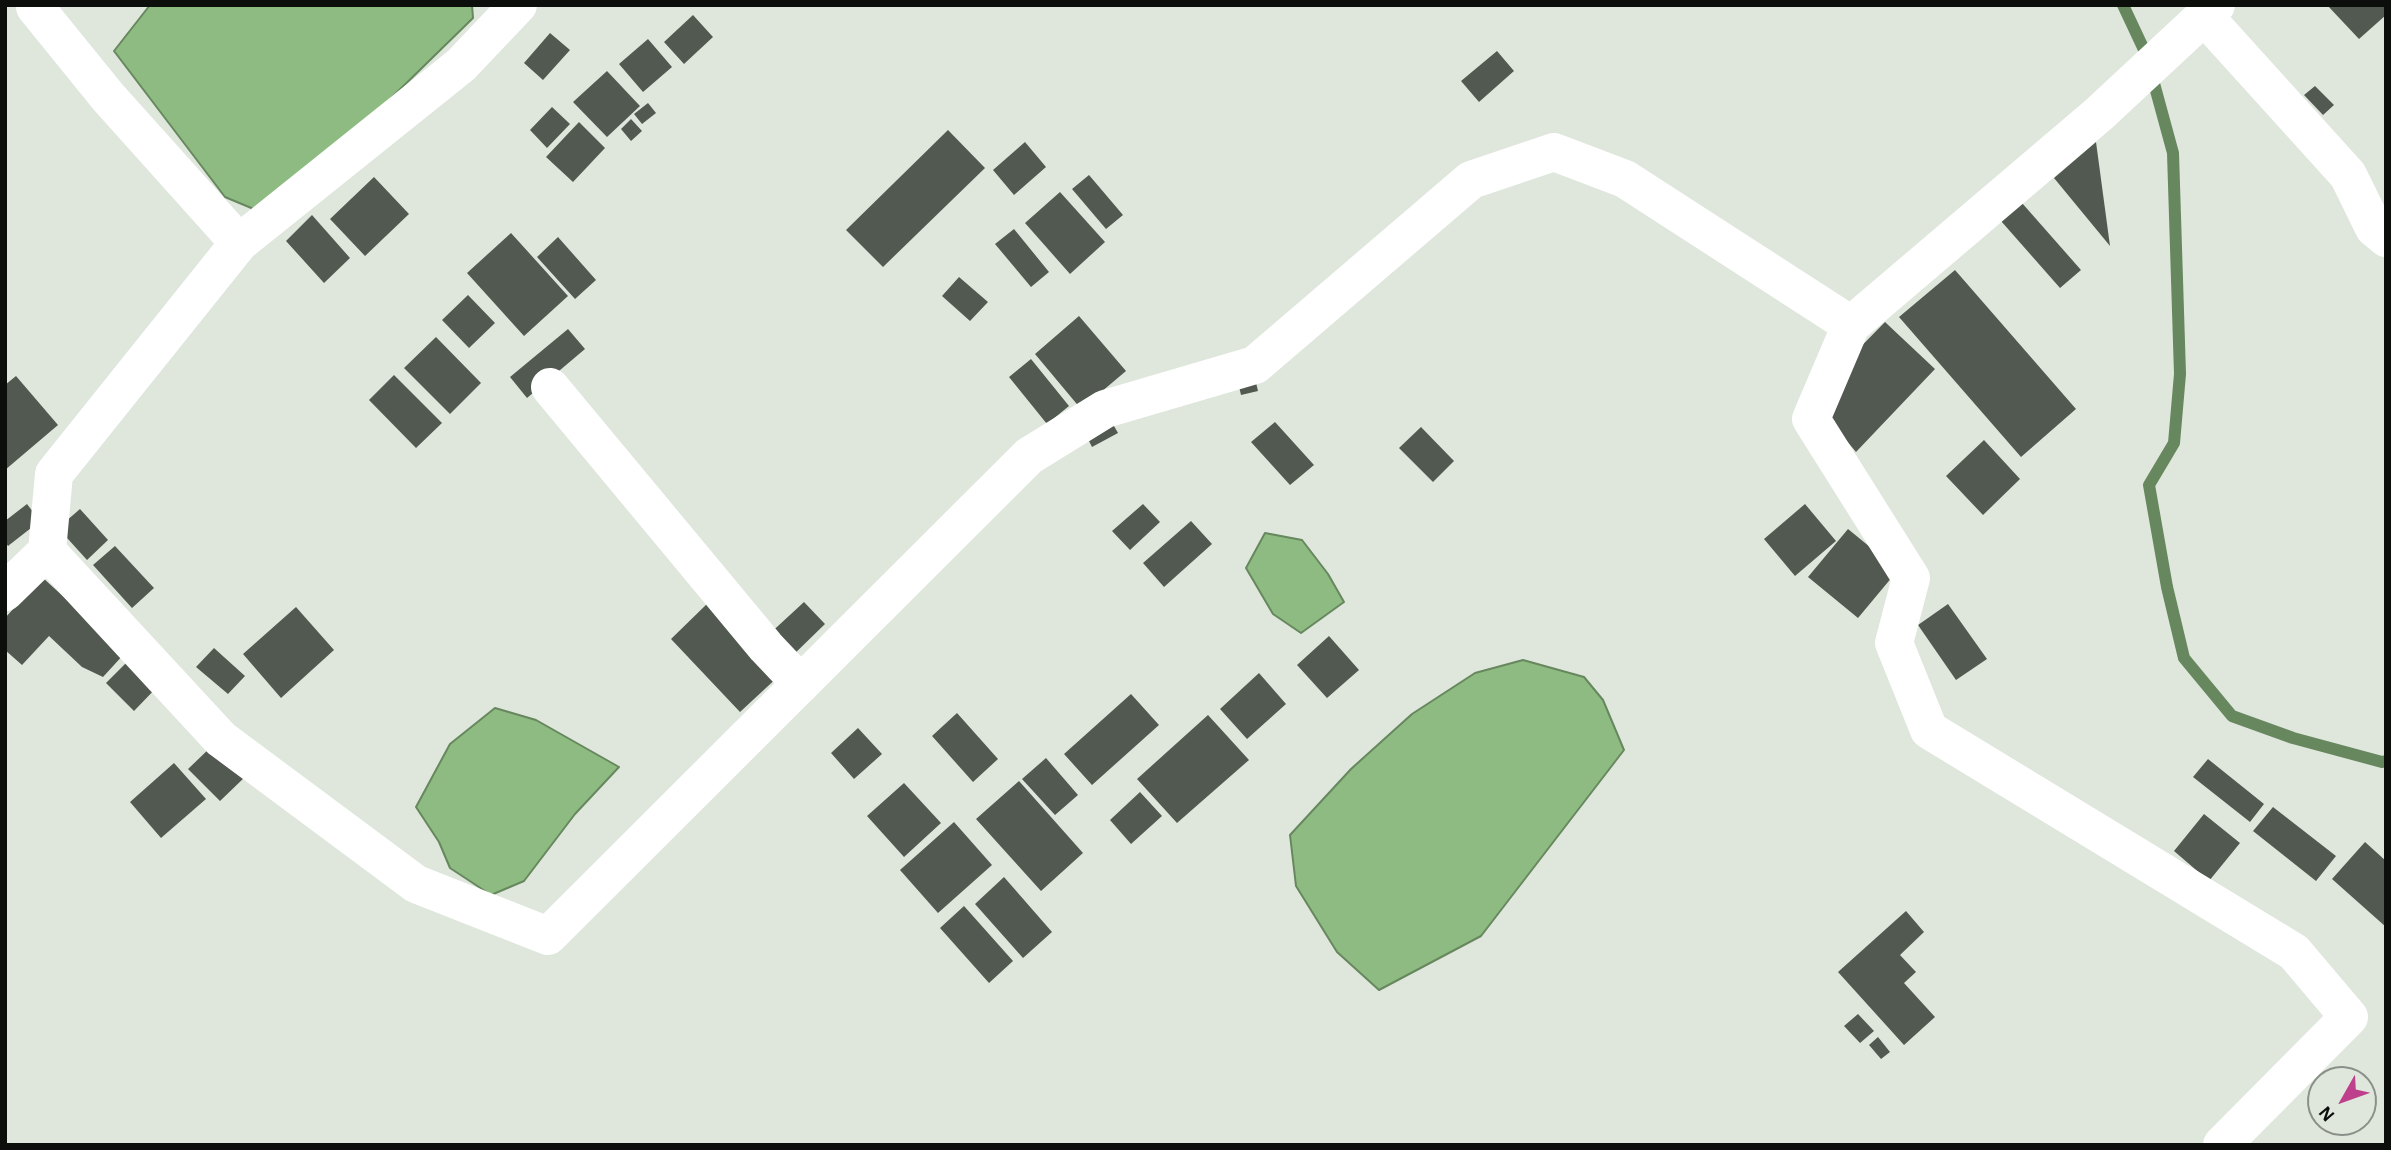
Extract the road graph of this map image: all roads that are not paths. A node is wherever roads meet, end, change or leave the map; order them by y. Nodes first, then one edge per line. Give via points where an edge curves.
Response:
1 (37, 5) edge
2 (518, 5) edge
3 (2204, 18) edge
4 (2386, 238) edge
5 (239, 243) junction
6 (1851, 325) junction
7 (550, 387) dead end
8 (47, 551) junction
9 (5, 592) edge
10 (801, 684) junction
11 (2222, 1145) edge

1 - 5 street via 108,97
2 - 5 street via 461,65
3 - 4 street via 2348,175 2374,228
3 - 6 street via 2099,114
5 - 8 street via 54,474
6 - 10 street via 1625,180 1554,152 1471,180 1255,365 1105,409 1029,456
6 - 11 street via 1811,419 1911,578 1894,643 1929,730 2294,952 2349,1017
7 - 10 street
8 - 9 street
8 - 10 street via 221,739 416,884 548,936

